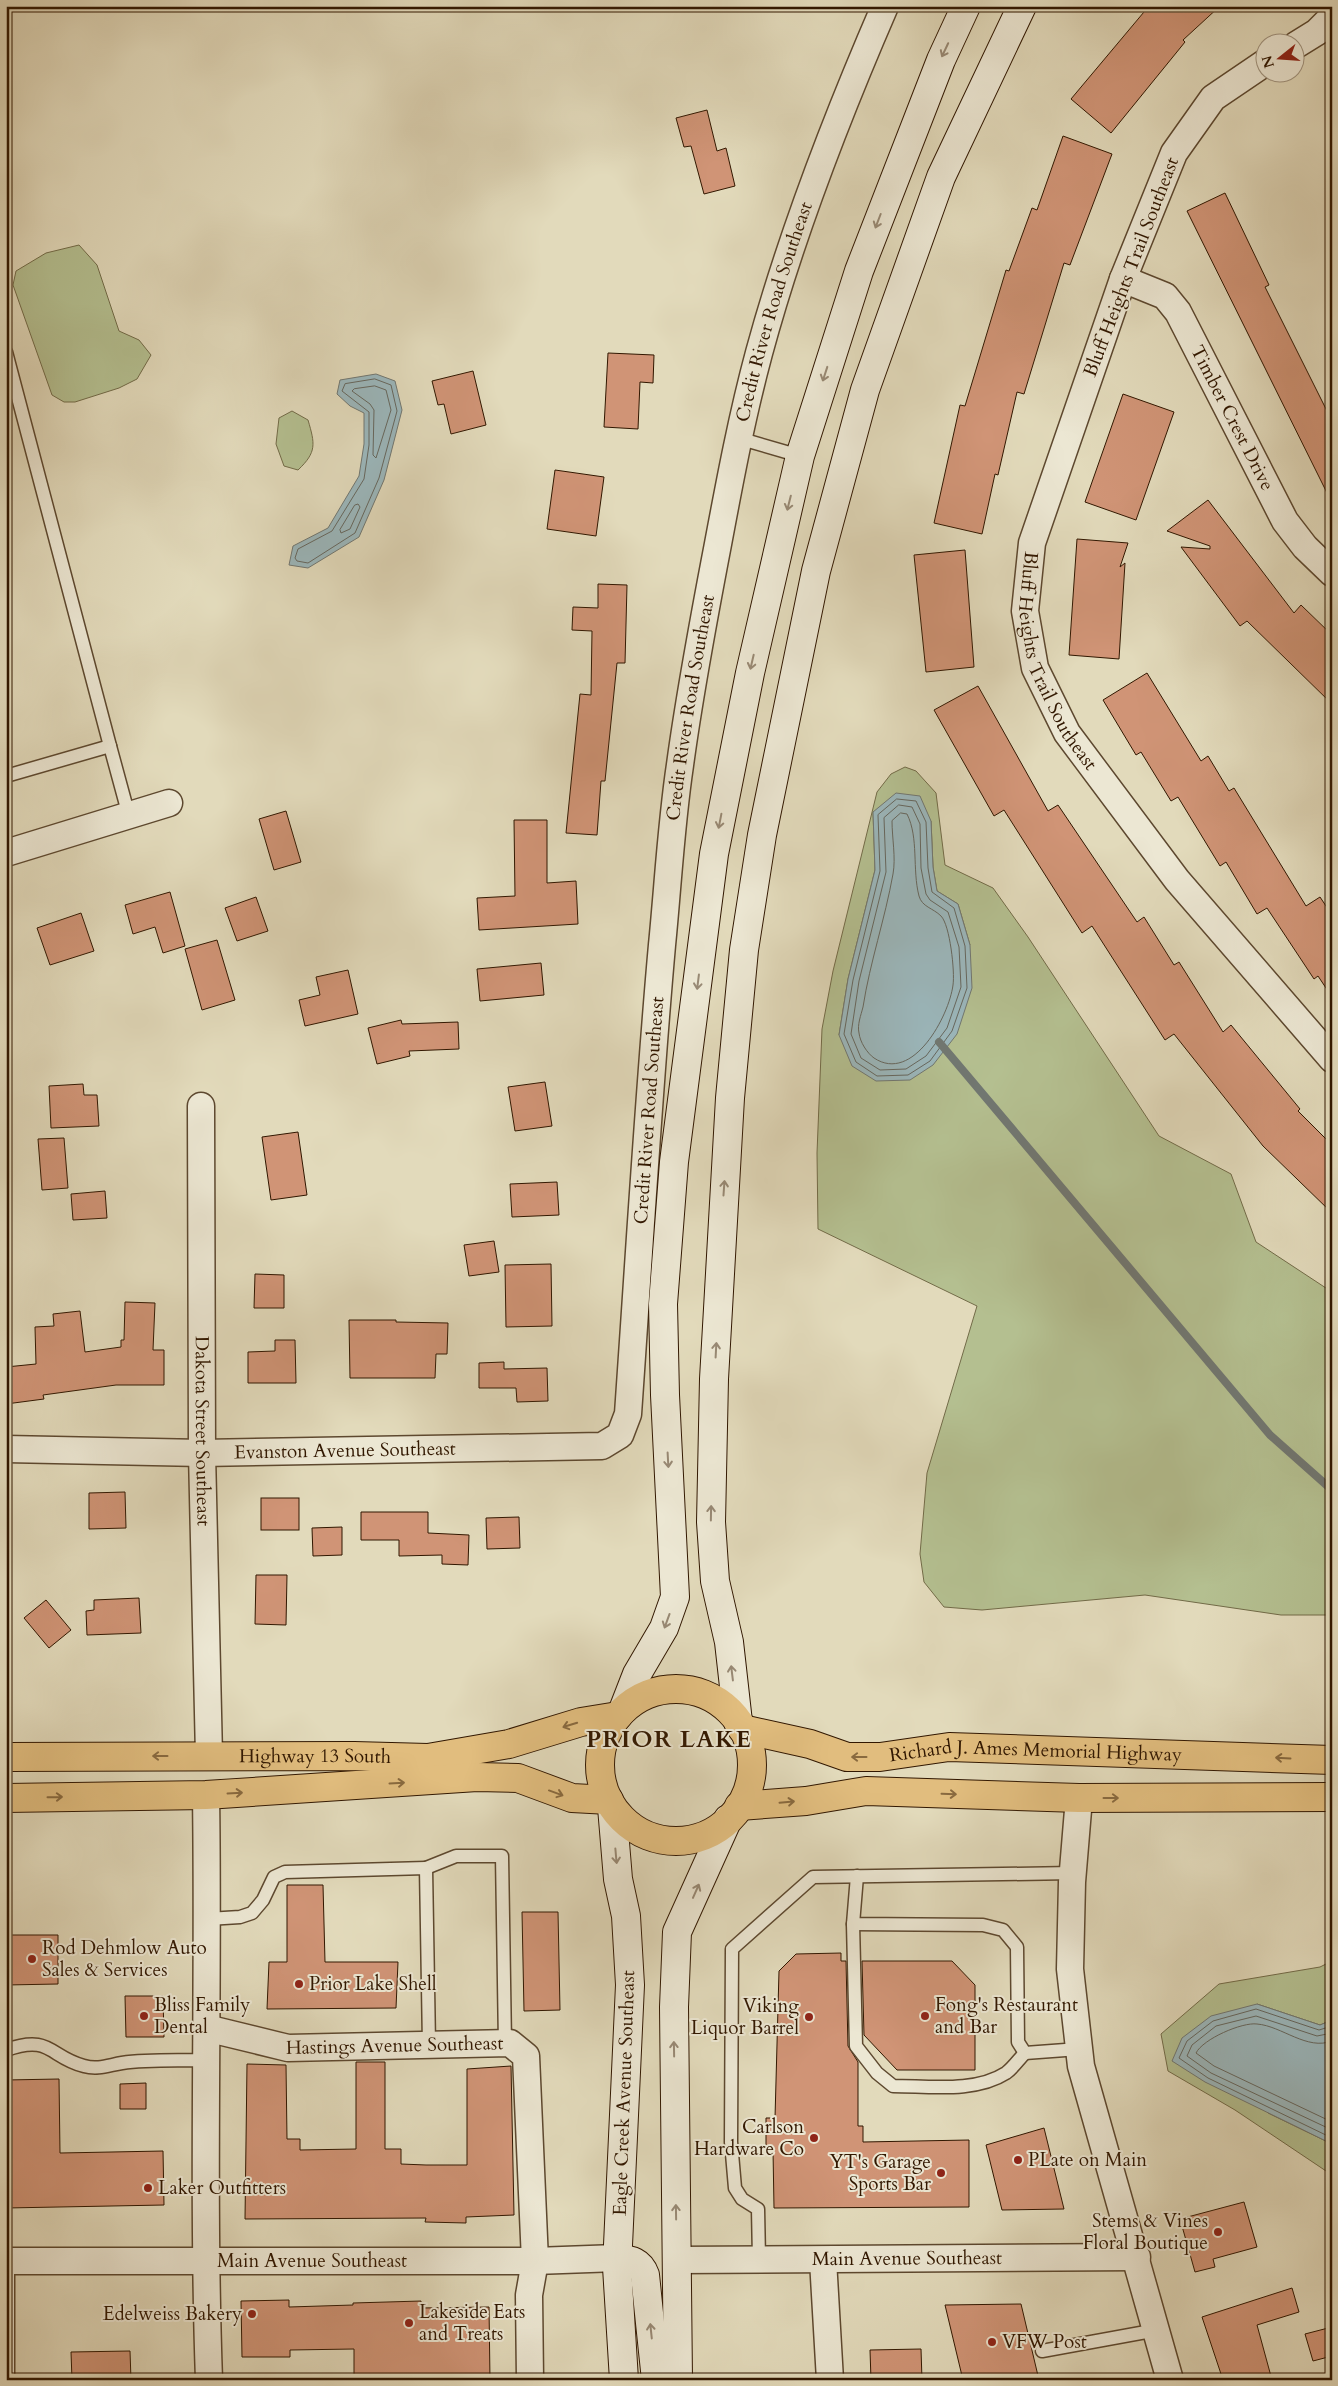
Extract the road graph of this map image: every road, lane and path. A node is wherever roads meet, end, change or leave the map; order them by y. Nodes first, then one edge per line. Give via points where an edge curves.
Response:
1 (885, 6) edge
2 (966, 6) edge
3 (1022, 6) edge
4 (1332, 18) edge
5 (1306, 39) edge
6 (1256, 69) edge
7 (1123, 279) junction
8 (6, 352) edge
9 (738, 438) junction
10 (800, 456) junction
11 (1332, 573) edge
12 (110, 746) junction
13 (6, 776) edge
14 (169, 803) dead end
15 (129, 816) junction
16 (6, 852) edge
17 (1332, 1059) edge
18 (201, 1106) dead end
19 (620, 1435) joint
20 (6, 1449) edge
21 (202, 1453) junction
22 (620, 1713) junction
23 (740, 1726) junction
24 (209, 1756) junction
25 (6, 1757) edge
26 (1332, 1760) edge
27 (206, 1795) junction
28 (1332, 1797) edge
29 (6, 1798) edge
30 (1078, 1798) junction
31 (610, 1803) junction
32 (733, 1813) junction
33 (426, 1868) junction
34 (1073, 1874) junction
35 (857, 1876) junction
36 (208, 1919) junction
37 (853, 1924) junction
38 (206, 2028) junction
39 (506, 2044) junction
40 (429, 2045) junction
41 (1079, 2049) junction
42 (6, 2050) edge
43 (1025, 2053) junction
44 (206, 2060) junction
45 (1137, 2257) junction
46 (617, 2258) junction
47 (759, 2259) junction
48 (205, 2260) junction
49 (677, 2260) junction
50 (823, 2260) junction
51 (7, 2261) edge
52 (535, 2261) junction
53 (1157, 2330) junction
54 (1042, 2351) dead end
55 (8, 2380) edge
56 (209, 2380) edge
57 (530, 2380) edge
58 (624, 2380) edge
59 (656, 2380) edge
60 (678, 2380) edge
61 (830, 2380) edge
62 (1170, 2380) edge

1 - 9 street, Credit River Road Southeast via 787,263 759,352
2 -> 10 main road via 941,60 859,271
23 -> 3 main road via 729,1642 716,1581 711,1522 714,1379 730,1098 744,950 762,835 816,571 865,390 942,177
4 - 5 street
6 - 7 street, Bluff Heights Trail Southeast via 1213,98 1174,153
7 - 11 street, Timber Crest Drive via 1165,296 1178,312 1285,521 1305,547
7 - 17 street, Bluff Heights Trail Southeast via 1032,543 1025,611 1035,668 1067,734 1178,880
8 - 12 lane
9 - 10 lane
9 - 19 street, Credit River Road Southeast via 679,768 651,1068 628,1414
10 -> 22 main road via 750,673 714,854 674,1162 663,1304 675,1596 664,1628 637,1674
12 - 13 lane
12 - 15 lane
14 - 15 street
15 - 16 street
18 - 21 street, Dakota Street Southeast
19 - 21 street, Evanston Avenue Southeast via 602,1446
20 - 21 street, Evanston Avenue Southeast
21 - 24 street, Dakota Street Southeast
22 - 23 main road via 644,1695 670,1689 696,1691 720,1703
22 -> 24 main road, Highway 13 South via 509,1744 428,1758
22 - 31 main road via 607,1731 600,1757 602,1783
26 -> 23 main road, Richard J. Ames Memorial Highway via 949,1747 880,1757 847,1757
23 - 32 main road via 749,1746 752,1770 746,1793
24 -> 25 main road, Highway 13 South
29 -> 27 main road, Highway 13 South
27 -> 31 main road, Highway 13 South via 477,1777 518,1778 572,1798
27 - 36 street
30 -> 28 main road, Richard J. Ames Memorial Highway
32 -> 30 main road, Richard J. Ames Memorial Highway via 866,1791
30 - 34 street
31 - 32 main road via 628,1825 649,1836 672,1841 696,1839 717,1829
31 -> 46 main road, Eagle Creek Avenue Southeast via 618,1880 626,1916 630,1985
49 -> 32 main road via 674,2007 677,1932
33 - 36 lane via 285,1872 274,1877 263,1900 252,1912 240,1917
33 - 39 lane via 456,1856 502,1856
33 - 40 lane
34 - 35 lane
34 - 41 street via 1070,1969
35 - 37 lane
35 - 47 lane via 812,1877 732,1948 733,2160 736,2188 742,2199 758,2209
36 - 38 street
37 - 43 lane via 983,1925 1003,1930 1016,1947 1018,2042
37 - 43 lane via 856,2046 877,2073 893,2086 972,2085 989,2081 1007,2072
38 - 40 street, Hastings Avenue Southeast via 288,2048
38 - 44 street
39 - 40 street, Hastings Avenue Southeast
39 - 52 street, Hastings Avenue Southeast via 510,2043 526,2056
41 - 43 lane
41 - 45 street
42 - 44 lane via 41,2045 76,2064 97,2068 122,2063
44 - 48 street
45 - 50 street, Main Avenue Southeast
45 - 53 street
46 - 52 street, Main Avenue Southeast
46 - 58 main road, Eagle Creek Avenue Southeast
59 -> 46 main road via 642,2267 635,2261
47 - 49 street, Main Avenue Southeast
47 - 50 street, Main Avenue Southeast
48 - 51 street, Main Avenue Southeast
48 - 52 street, Main Avenue Southeast
48 - 56 street
49 - 60 main road
50 - 61 street
51 - 55 lane
52 - 57 street via 529,2295
53 - 54 lane
53 - 62 street

